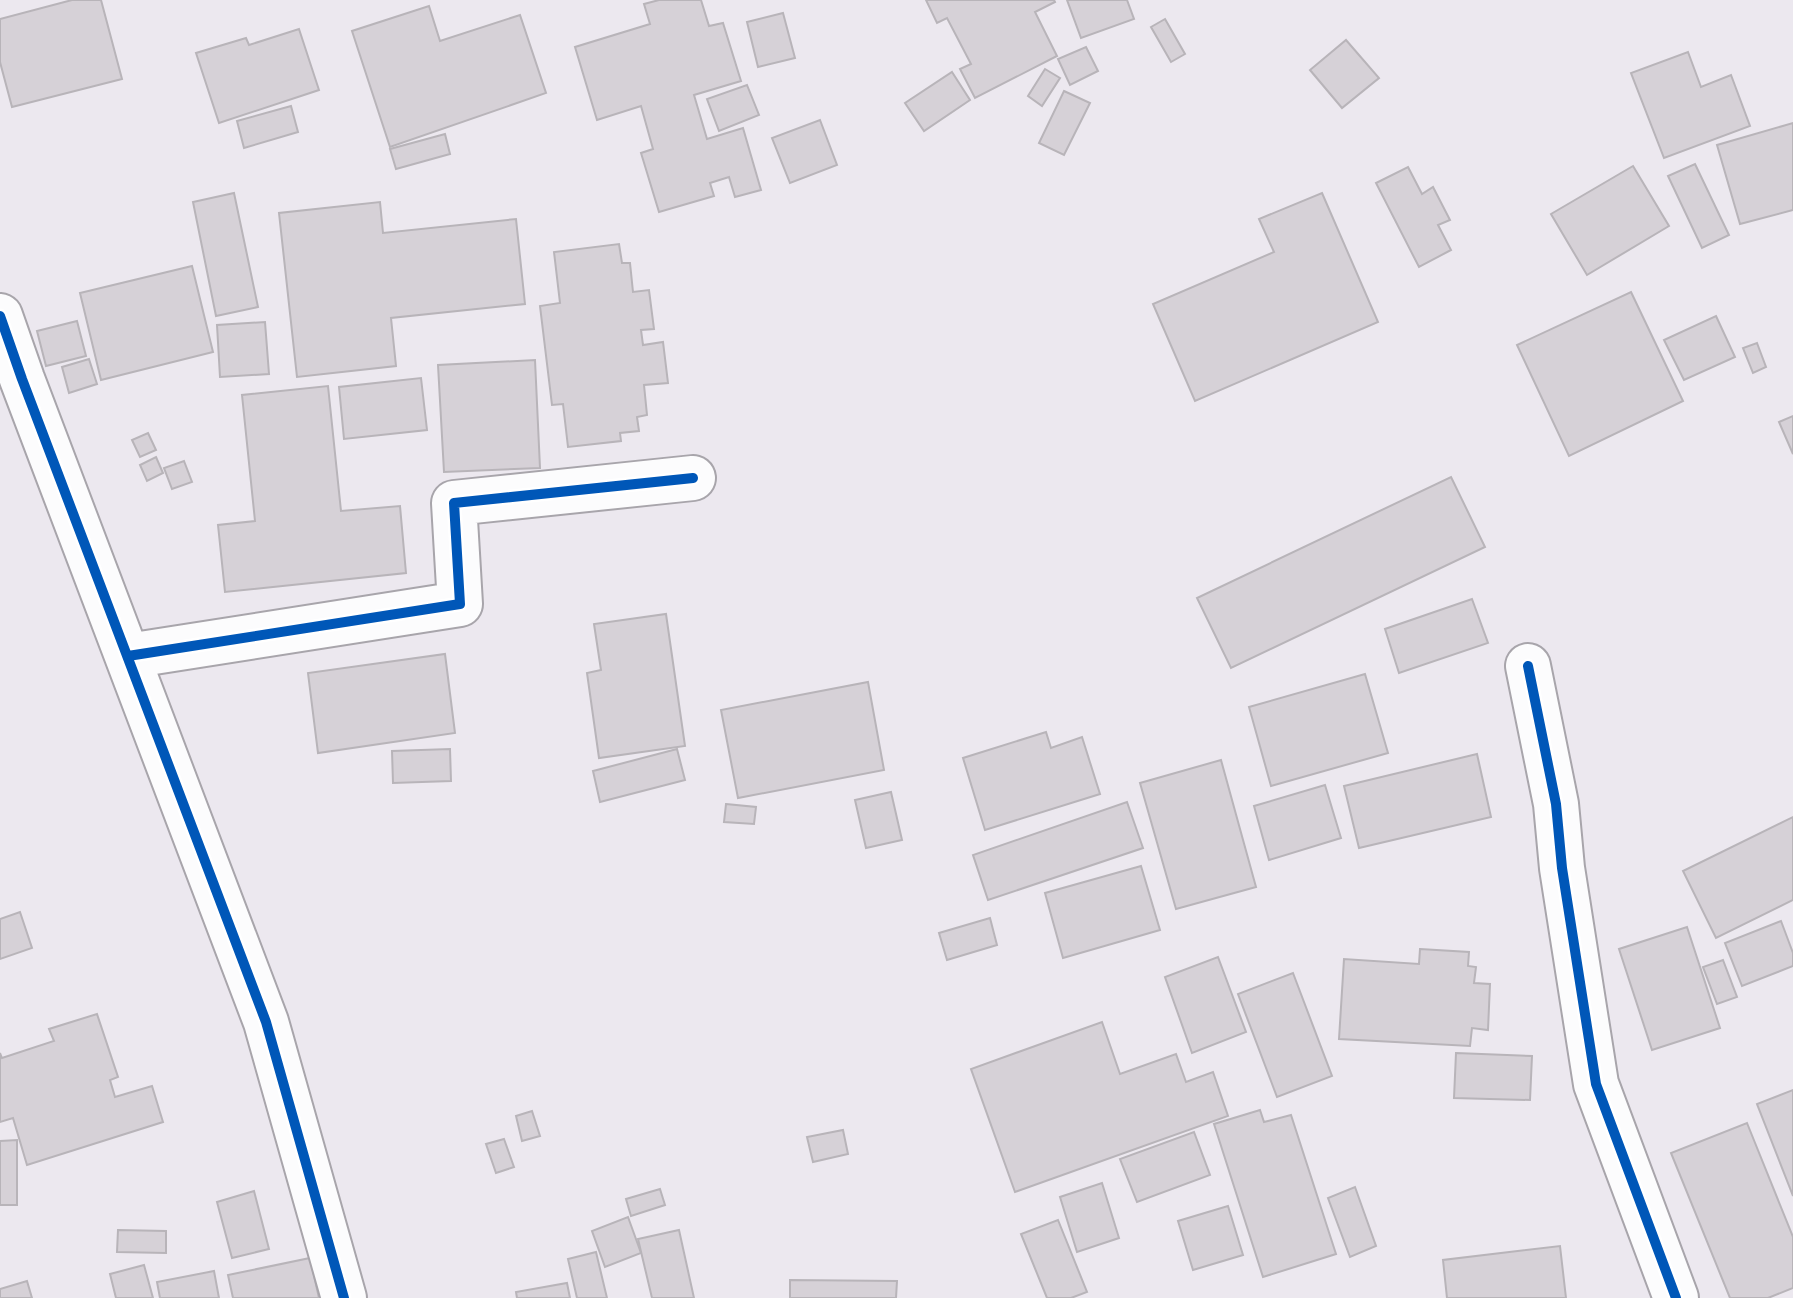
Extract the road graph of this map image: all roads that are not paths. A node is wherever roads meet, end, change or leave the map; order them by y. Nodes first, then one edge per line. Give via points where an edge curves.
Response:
1 (0, 316) edge
2 (693, 478) dead end
3 (128, 656) junction
4 (1528, 666) dead end
5 (344, 1298) edge
6 (1676, 1298) edge

1 - 3 street
2 - 3 street via 454,503 460,604
3 - 5 street via 266,1022
4 - 6 street via 1556,804 1596,1084

